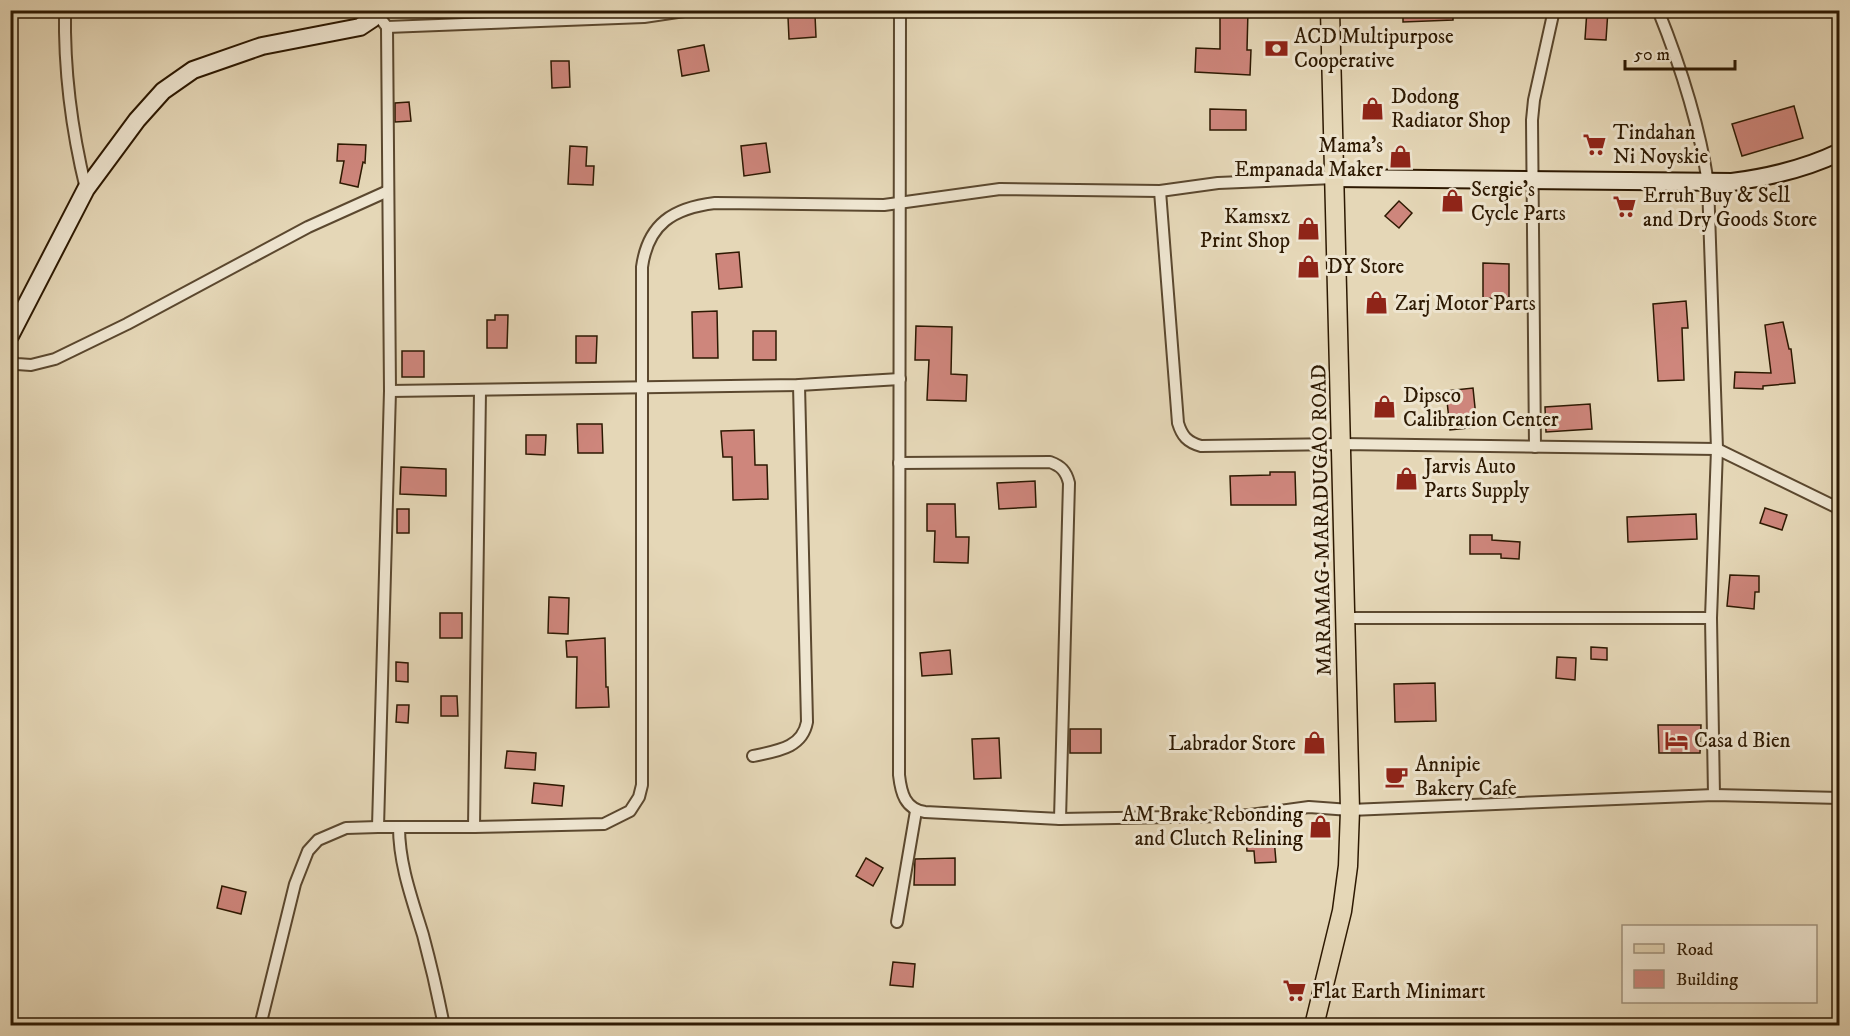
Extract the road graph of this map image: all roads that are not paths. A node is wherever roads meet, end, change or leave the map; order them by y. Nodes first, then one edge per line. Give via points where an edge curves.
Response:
1 (65, 10) edge
2 (691, 10) edge
3 (900, 10) edge
4 (1330, 10) edge
5 (1554, 10) edge
6 (1658, 10) edge
7 (644, 14) edge
8 (381, 17) edge
9 (1839, 152) edge
10 (1334, 178) junction
11 (1531, 180) junction
12 (1707, 183) junction
13 (86, 189) junction
14 (388, 191) junction
15 (1160, 191) junction
16 (901, 204) junction
17 (10, 336) edge
18 (10, 360) edge
19 (900, 379) junction
20 (799, 385) junction
21 (640, 389) junction
22 (480, 391) junction
23 (390, 392) junction
24 (1342, 444) junction
25 (1535, 447) junction
26 (1717, 448) junction
27 (899, 463) junction
28 (1839, 509) edge
29 (1346, 618) junction
30 (1711, 618) junction
31 (753, 756) dead end
32 (1714, 795) junction
33 (1839, 798) edge
34 (1350, 810) junction
35 (916, 811) junction
36 (1060, 819) junction
37 (378, 826) junction
38 (399, 827) junction
39 (474, 827) junction
40 (897, 922) dead end
41 (260, 1026) edge
42 (444, 1026) edge
43 (1314, 1026) edge

1 - 13 street via 67,65
2 - 7 street
3 - 16 street
4 - 10 main road, MARAMAG-MARADUGAO ROAD
5 - 11 street via 1534,100
6 - 12 street via 1694,109
7 - 8 street
8 - 13 street via 360,27 262,46 178,78 149,105
8 - 14 street
9 - 12 street via 1770,177
10 - 11 street
10 - 15 street via 1218,183
10 - 24 main road, MARAMAG-MARADUGAO ROAD
11 - 12 street
11 - 25 street
12 - 26 street
13 - 17 street
14 - 18 street via 308,227 55,359 31,365
14 - 23 street
15 - 16 street via 1000,189
15 - 24 street via 1178,423 1186,439 1201,446
16 - 19 street
16 - 21 street via 715,203 669,216 654,231 644,252
19 - 20 street
19 - 27 street
20 - 21 street
20 - 31 street via 807,722 805,732 790,745
21 - 22 street
21 - 39 street via 639,797 630,811 604,824
22 - 23 street
22 - 39 street
23 - 37 street
24 - 25 street
24 - 29 main road, MARAMAG-MARADUGAO ROAD
25 - 26 street
26 - 28 street
26 - 30 street
27 - 35 street via 899,775 904,798
27 - 36 street via 1050,462 1067,475
29 - 30 street
29 - 34 main road, MARAMAG-MARADUGAO ROAD
30 - 32 street
32 - 33 street
32 - 34 street
34 - 36 street via 1308,807 1250,815
34 - 43 main road, MARAMAG-MARADUGAO ROAD via 1342,911
35 - 36 street
35 - 40 street
37 - 38 street
37 - 41 street via 346,828 318,840 308,851 295,884
38 - 39 street
38 - 42 street via 403,867

